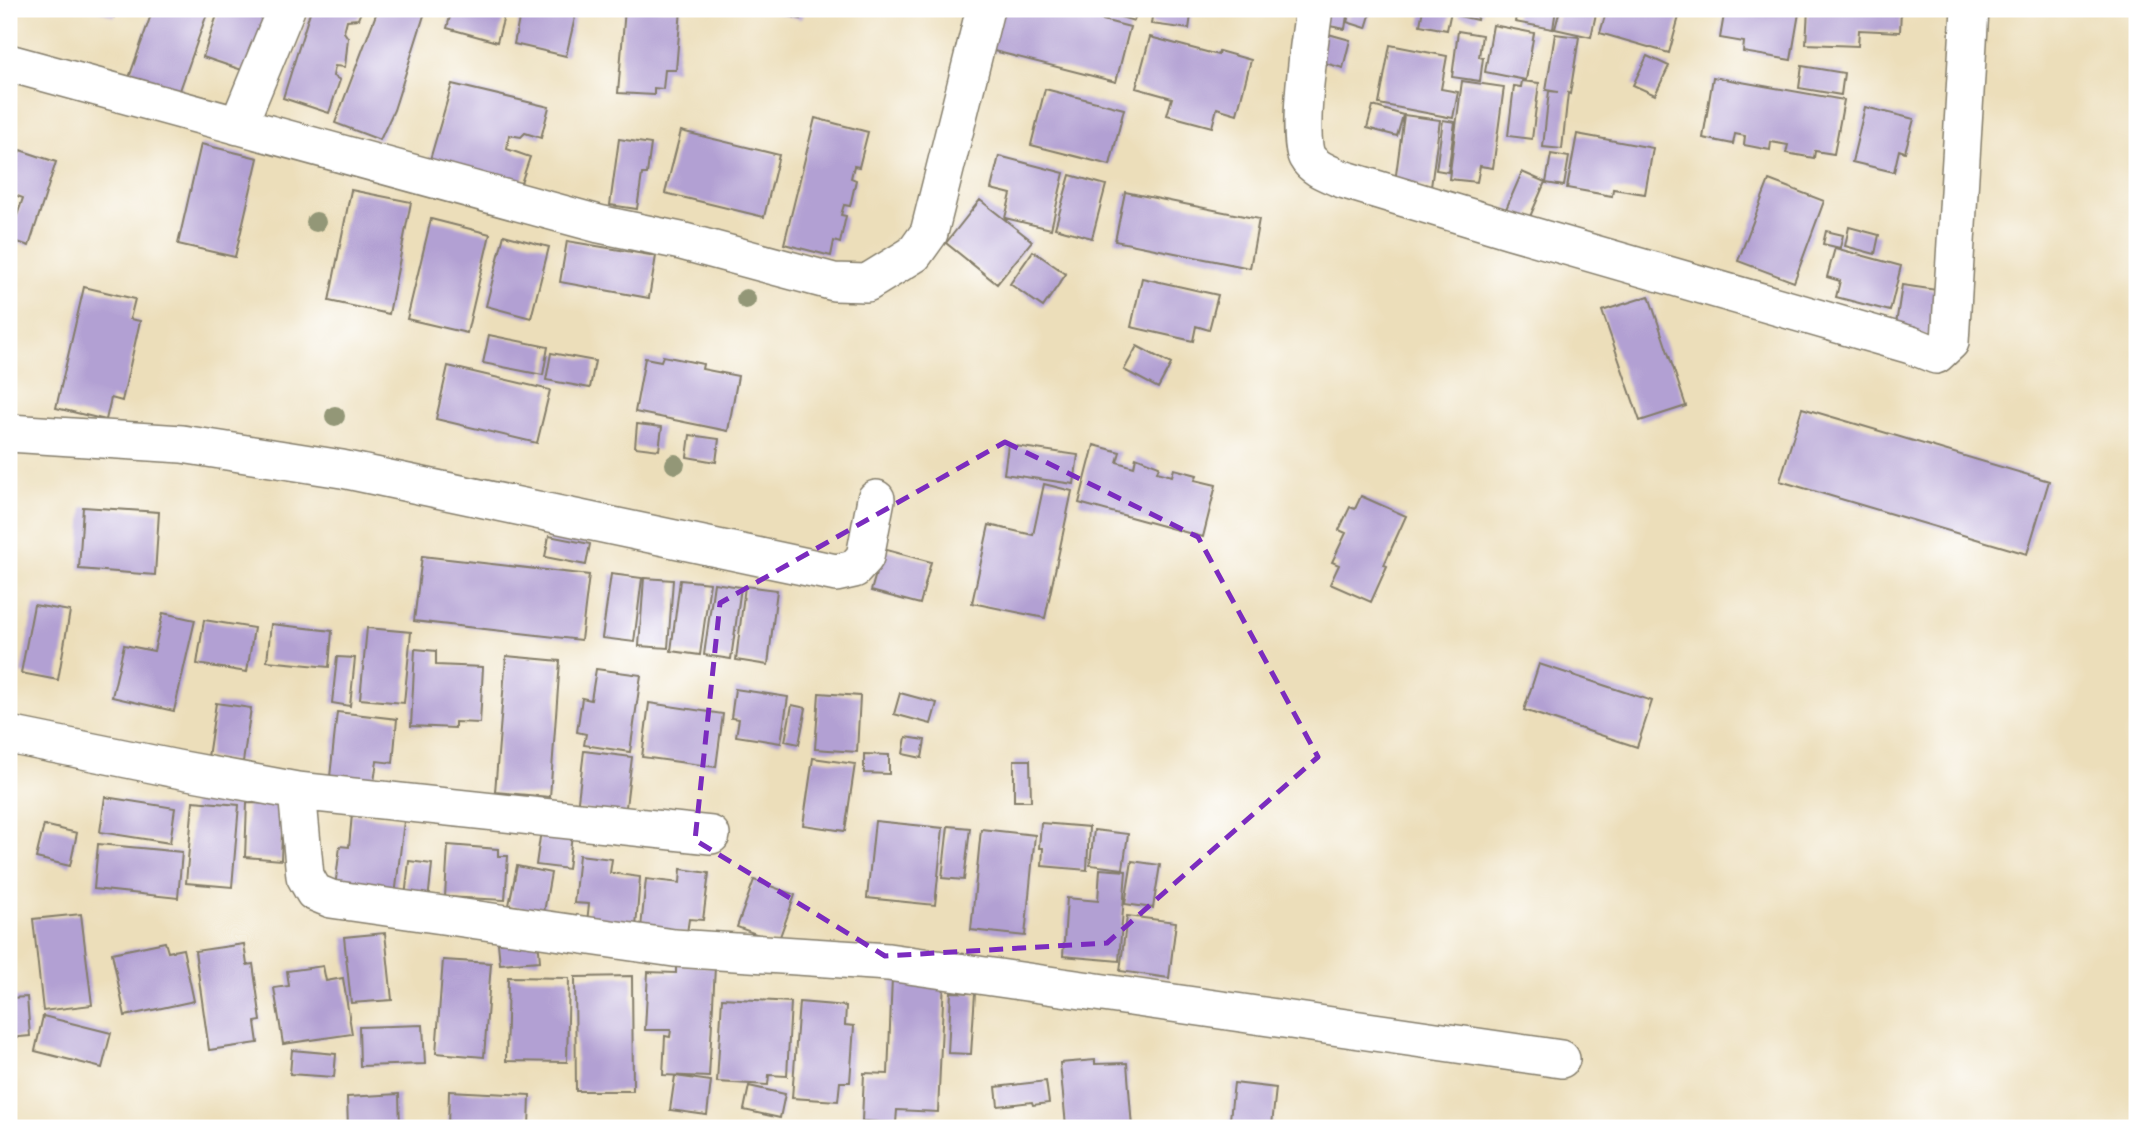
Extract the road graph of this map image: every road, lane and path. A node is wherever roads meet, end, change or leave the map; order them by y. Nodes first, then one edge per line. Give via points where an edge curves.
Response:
1 (286, 9) edge
2 (985, 9) edge
3 (1314, 9) edge
4 (1970, 9) edge
5 (9, 63) edge
6 (238, 125) junction
7 (9, 433) edge
8 (876, 499) dead end
9 (9, 735) edge
10 (297, 791) junction
11 (711, 835) dead end
12 (1561, 1059) dead end

1 - 6 street
2 - 6 street via 929,233 914,254 867,282 834,282 599,224
3 - 4 street via 1306,65 1304,135 1306,157 1316,167 1365,186 1936,355 1950,342
5 - 6 street
7 - 8 street via 182,444 342,469 836,573 854,569 865,557
9 - 10 street
10 - 11 street
10 - 12 street via 305,876 314,892 331,899 674,948 888,962

